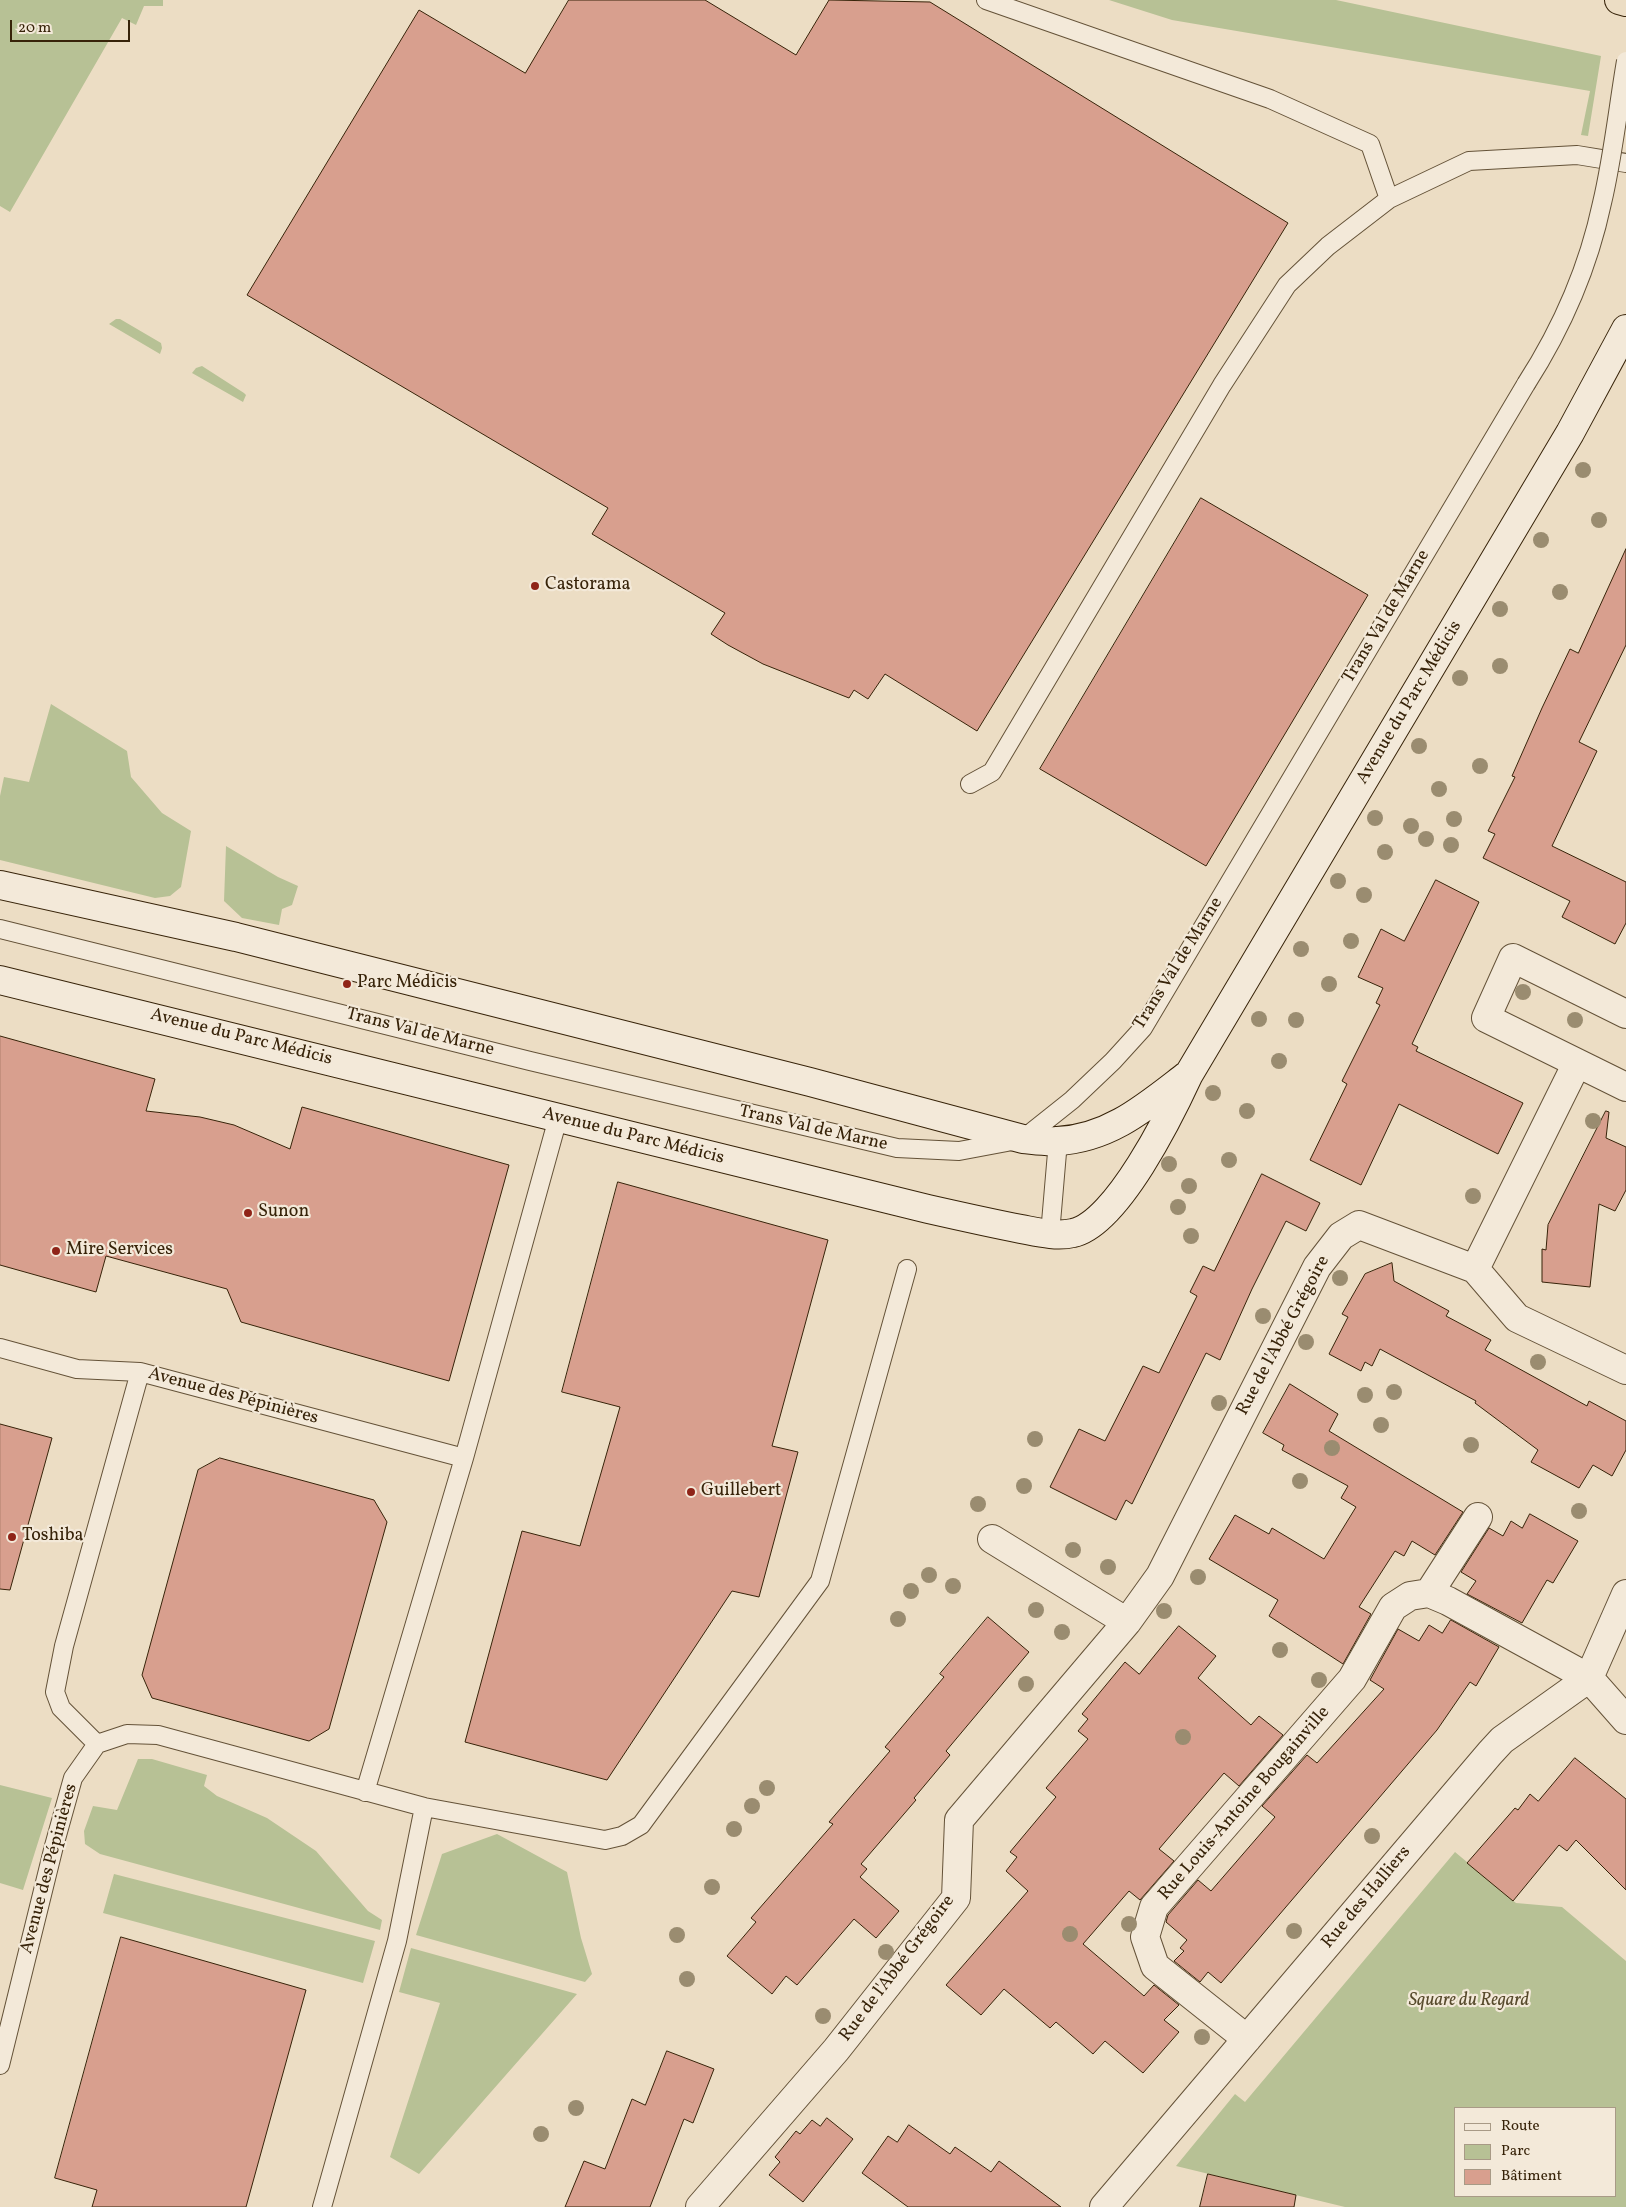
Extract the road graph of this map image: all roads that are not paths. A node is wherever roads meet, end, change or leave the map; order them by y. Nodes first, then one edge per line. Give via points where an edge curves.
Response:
1 (986, 0) edge
2 (1619, 0) edge
3 (1626, 2) edge
4 (1626, 61) edge
5 (1626, 163) edge
6 (1389, 199) junction
7 (1626, 329) edge
8 (970, 784) dead end
9 (7, 886) edge
10 (0, 929) edge
11 (0, 980) edge
12 (1626, 1014) edge
13 (1577, 1063) junction
14 (1189, 1074) junction
15 (1626, 1087) edge
16 (558, 1118) junction
17 (1023, 1139) junction
18 (1058, 1141) junction
19 (1050, 1234) junction
20 (907, 1269) dead end
21 (1475, 1269) junction
22 (0, 1348) edge
23 (1626, 1370) edge
24 (140, 1372) junction
25 (464, 1458) junction
26 (1478, 1517) dead end
27 (992, 1539) dead end
28 (1429, 1593) junction
29 (1626, 1594) edge
30 (1127, 1622) junction
31 (1589, 1678) junction
32 (1626, 1720) edge
33 (97, 1744) junction
34 (365, 1792) junction
35 (424, 1807) junction
36 (1248, 2039) junction
37 (0, 2065) edge
38 (322, 2207) edge
39 (700, 2207) edge
40 (1104, 2207) edge

1 - 6 lane via 1270,99 1370,144
2 - 3 highway
4 - 17 lane, Trans Val de Marne, bridge via 1602,204 1586,263 1551,344 1142,1028 1086,1087
5 - 6 lane via 1577,155 1469,161
6 - 8 lane via 1328,246 1287,284 1222,386 992,772
7 - 14 street, Avenue du Parc Médicis via 1570,433
9 - 17 street, Avenue du Parc Médicis via 236,937
10 - 17 lane, Trans Val de Marne via 530,1061 897,1148 959,1151
11 - 16 street, Avenue du Parc Médicis
12 - 13 street via 1513,958 1486,1018
13 - 15 street
13 - 21 street
14 - 18 street, Avenue du Parc Médicis via 1139,1113 1104,1132
14 - 19 street, Avenue du Parc Médicis via 1168,1119 1118,1196 1092,1225 1074,1233
16 - 19 street, Avenue du Parc Médicis via 928,1210
16 - 25 lane
17 - 18 street, Avenue du Parc Médicis
18 - 19 lane
20 - 35 lane via 820,1581 641,1825 622,1836 605,1840
21 - 23 street, Rue de l'Abbé Grégoire via 1517,1318
21 - 30 street, Rue de l'Abbé Grégoire via 1359,1225 1340,1236 1317,1267 1160,1576
22 - 24 lane, Avenue des Pépinières via 76,1369
24 - 25 lane, Avenue des Pépinières
24 - 33 lane via 64,1646 55,1692 61,1708
25 - 34 lane
26 - 28 street
27 - 30 street
28 - 31 street
28 - 36 street, Rue Louis-Antoine Bougainville via 1410,1596 1393,1606 1352,1679 1154,1907 1145,1936 1155,1966
29 - 31 street
30 - 39 street, Rue de l'Abbé Grégoire via 959,1820 956,1898 836,2050
31 - 32 street
31 - 36 street, Rue des Halliers via 1502,1740
33 - 34 lane via 127,1734 158,1735
33 - 37 lane, Avenue des Pépinières via 74,1778
34 - 35 lane
35 - 38 lane via 397,1940
36 - 40 street, Rue des Halliers

